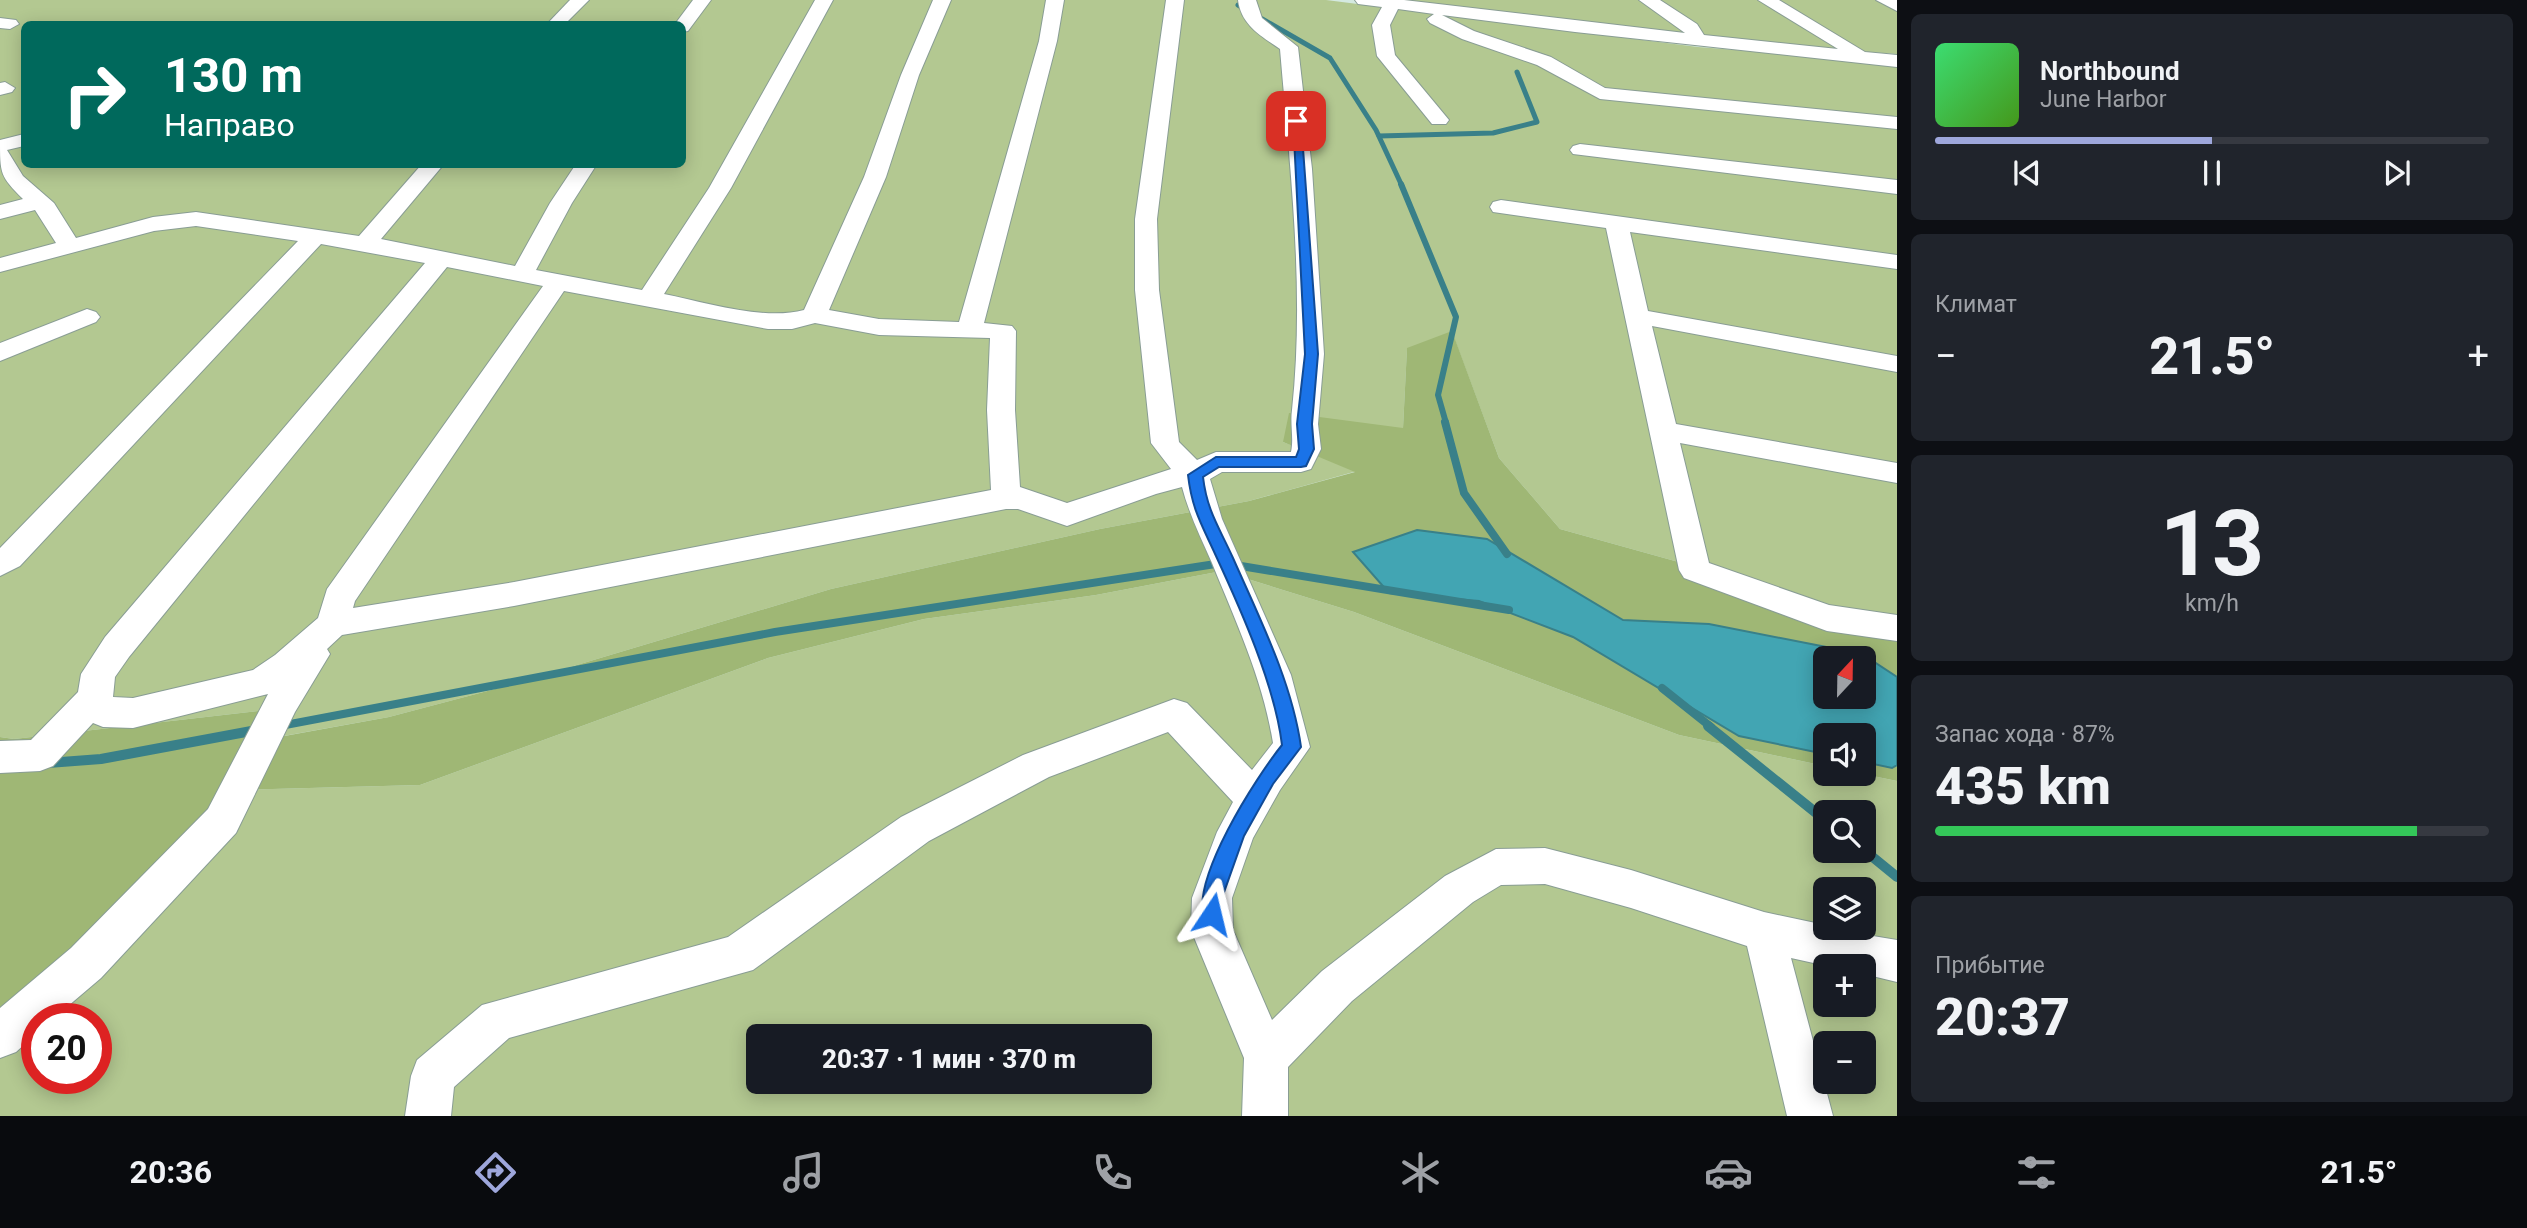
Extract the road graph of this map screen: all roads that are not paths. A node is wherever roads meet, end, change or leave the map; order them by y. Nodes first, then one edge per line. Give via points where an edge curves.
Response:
1 (580, 0) edge
2 (702, 0) edge
3 (824, 0) edge
4 (942, 0) edge
5 (1055, 0) edge
6 (1175, 0) edge
7 (1247, 0) edge
8 (1364, 0) edge
9 (1524, 0) edge
10 (1648, 0) edge
11 (1767, 0) edge
12 (1885, 0) edge
13 (1406, 4) edge
14 (1897, 6) edge
15 (558, 21) edge
16 (686, 22) edge
17 (1554, 24) junction
18 (1698, 40) junction
19 (1866, 58) junction
20 (1539, 59) junction
21 (1897, 61) edge
22 (1439, 120) dead end
23 (1897, 123) edge
24 (21, 141) edge
25 (0, 146) edge
26 (1580, 150) dead end
27 (0, 155) edge
28 (430, 168) edge
29 (584, 168) edge
30 (1897, 187) edge
31 (39, 202) junction
32 (1501, 207) dead end
33 (0, 212) edge
34 (1616, 223) junction
35 (314, 238) junction
36 (364, 244) junction
37 (70, 247) junction
38 (441, 259) junction
39 (1897, 262) edge
40 (0, 265) edge
41 (522, 275) junction
42 (558, 282) junction
43 (649, 298) junction
44 (814, 315) junction
45 (1637, 316) junction
46 (87, 317) dead end
47 (969, 330) junction
48 (0, 353) edge
49 (1897, 364) edge
50 (1664, 430) junction
51 (1897, 473) edge
52 (1195, 475) junction
53 (1006, 498) junction
54 (0, 564) edge
55 (333, 624) junction
56 (1897, 628) edge
57 (94, 698) junction
58 (0, 757) edge
59 (1255, 799) junction
60 (1764, 932) junction
61 (1897, 961) edge
62 (0, 1036) edge
63 (1266, 1058) junction
64 (428, 1116) edge
65 (1265, 1116) edge
66 (1810, 1116) edge

1 - 15 lane
2 - 16 lane
3 - 43 lane via 720,188
4 - 44 lane via 875,177
5 - 47 lane via 1048,41
6 - 52 lane via 1146,219 1146,278 1163,435 1175,457
7 - 52 lane via 1252,20 1291,53 1311,354 1304,424 1307,449 1301,462 1216,462
8 - 13 lane
9 - 17 lane
10 - 18 lane via 1691,28
11 - 19 lane
12 - 14 lane
13 - 17 lane
13 - 20 lane via 1468,35
13 - 22 lane via 1381,25 1387,56
17 - 18 lane
17 - 20 lane via 1553,41
18 - 19 lane
19 - 21 lane
20 - 23 lane via 1600,93
24 - 25 lane
26 - 30 lane
27 - 31 lane via 13,180
28 - 36 lane
29 - 41 lane
31 - 33 lane
31 - 37 lane
32 - 34 lane
34 - 39 lane
34 - 45 lane
35 - 36 lane
35 - 37 lane via 196,219
35 - 54 lane
36 - 38 lane
37 - 40 lane
38 - 41 lane
38 - 57 lane via 117,647 98,674
41 - 42 lane
42 - 43 lane
42 - 55 lane via 339,598
43 - 44 lane via 768,321
44 - 47 lane via 879,327
45 - 49 lane
45 - 50 lane
46 - 48 lane
47 - 53 lane via 1003,331
50 - 51 lane
50 - 56 lane via 1695,570 1826,618
52 - 53 lane via 1132,488 1067,515 1020,498
52 - 59 lane via 1199,503 1260,643 1289,726 1292,747
53 - 55 lane via 513,594
55 - 57 lane via 262,682 133,713 103,712
55 - 62 lane via 282,702 222,821 86,963
57 - 58 lane via 40,755
59 - 63 lane via 1236,832 1212,898 1212,930
59 - 64 lane via 1174,714 1036,766 915,829 738,955 498,1020 433,1076
60 - 61 lane
60 - 63 lane via 1545,866 1496,867 1459,889 1337,986
60 - 66 lane
63 - 65 lane

